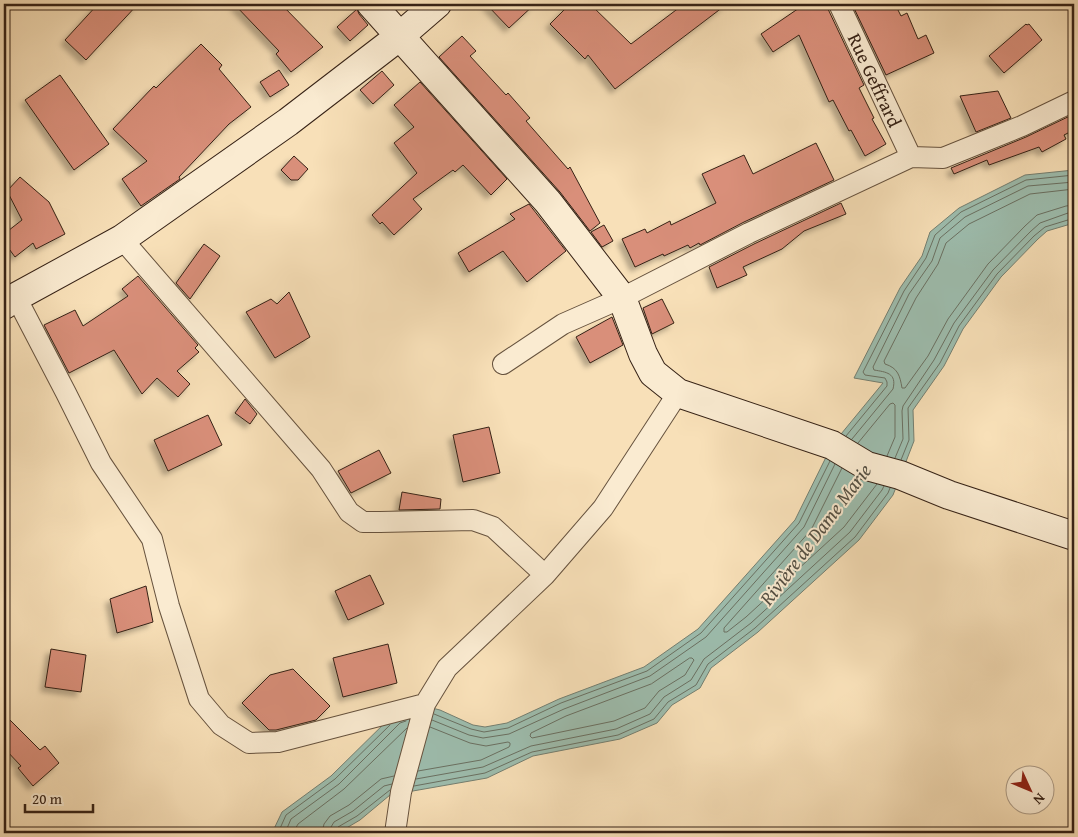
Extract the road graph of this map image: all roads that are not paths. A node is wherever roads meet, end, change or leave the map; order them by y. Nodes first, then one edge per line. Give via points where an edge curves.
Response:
1 (371, 4) edge
2 (437, 4) edge
3 (839, 4) edge
4 (400, 36) junction
5 (1074, 101) edge
6 (911, 157) junction
7 (122, 239) junction
8 (622, 298) junction
9 (10, 301) edge
10 (503, 364) dead end
11 (678, 393) junction
12 (1074, 536) edge
13 (545, 574) junction
14 (425, 704) junction
15 (395, 833) edge

1 - 4 street
2 - 4 street
3 - 6 street, Rue Geffrard
4 - 7 street via 288,122
4 - 8 street via 548,202
5 - 6 street via 943,158
6 - 8 street via 749,233
7 - 9 street
7 - 13 street via 321,469 348,512 363,522 473,520 492,528
8 - 10 street via 563,324
8 - 11 street via 653,373
9 - 14 street via 66,393 101,463 152,539 169,606 199,699 221,725 249,742 278,742
11 - 12 street via 832,445 867,466
11 - 13 street via 603,508
13 - 14 street via 447,668
14 - 15 street via 401,792

